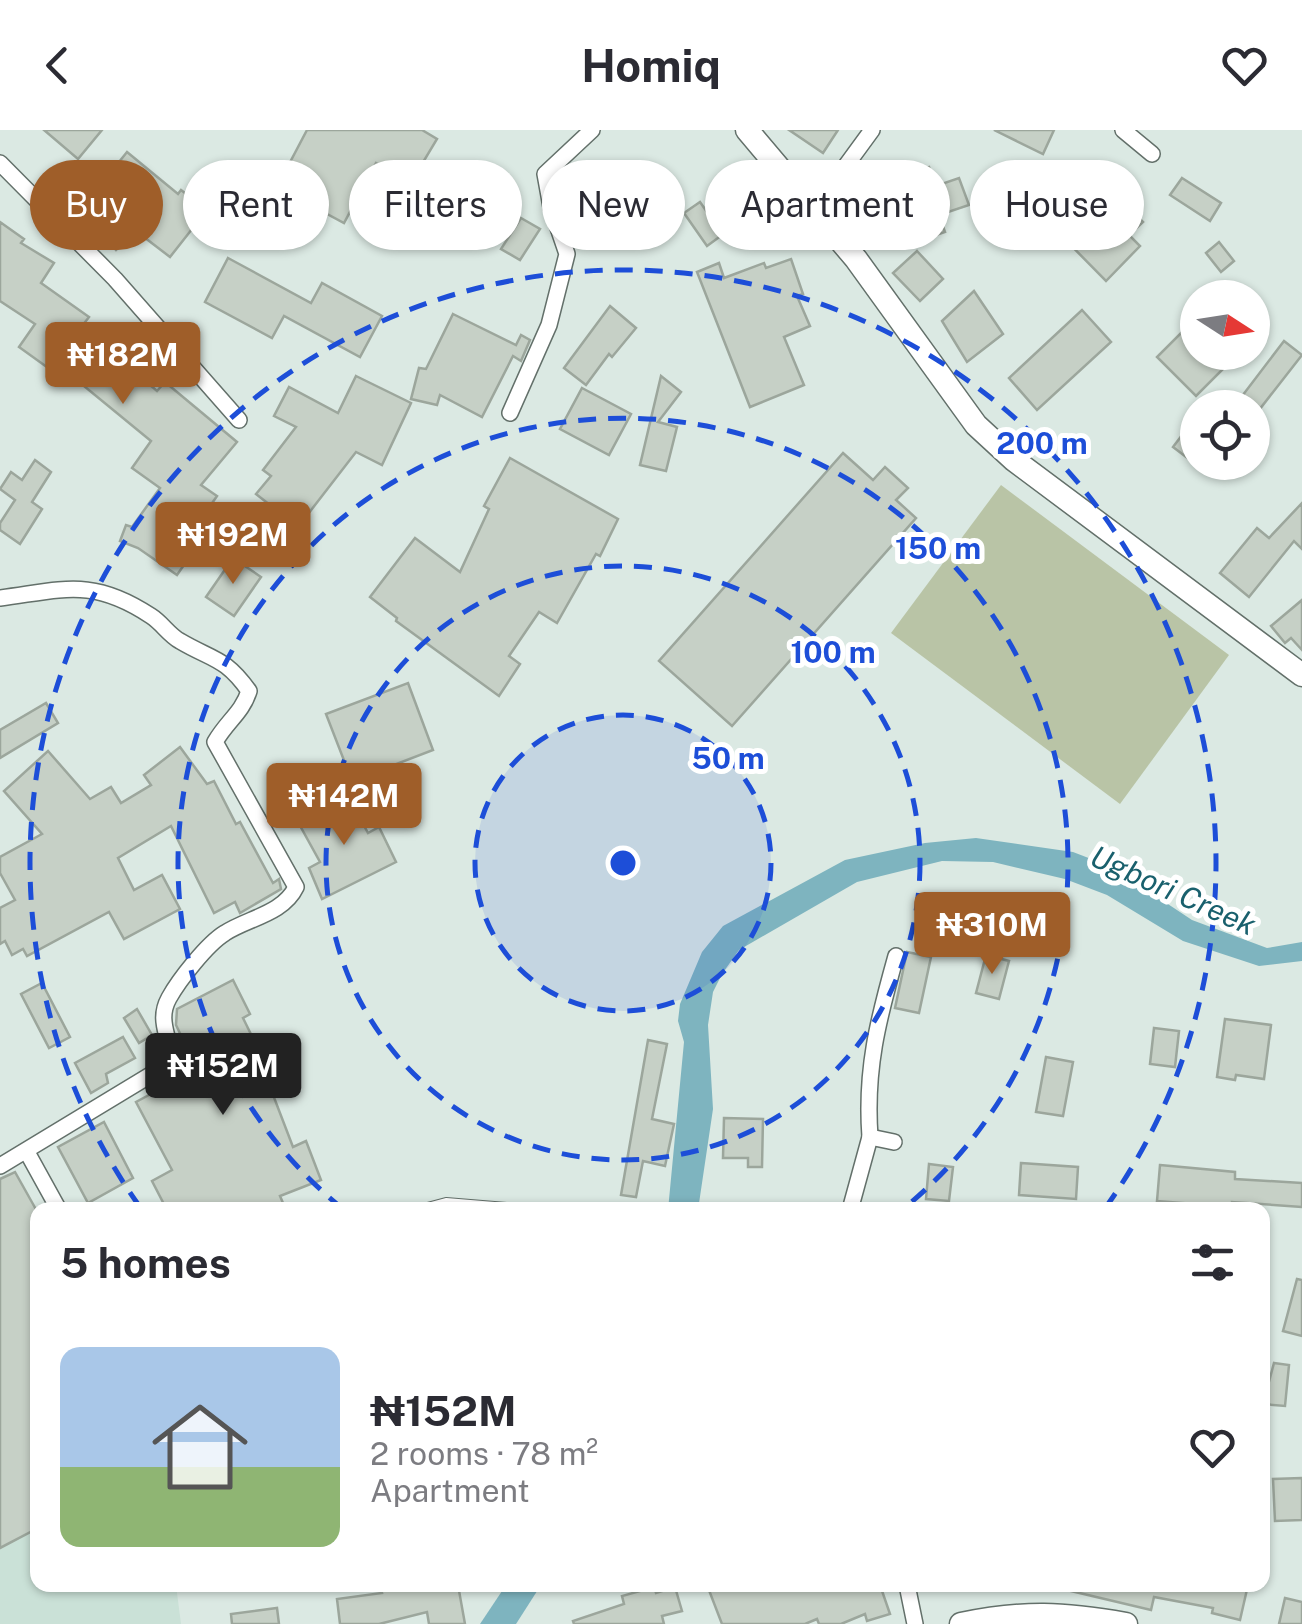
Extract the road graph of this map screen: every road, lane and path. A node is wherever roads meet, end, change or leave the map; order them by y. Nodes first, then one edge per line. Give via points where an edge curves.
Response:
1 (592, 130) edge
2 (747, 130) edge
3 (872, 130) edge
4 (1123, 130) edge
5 (1152, 154) dead end
6 (773, 160) edge
7 (850, 160) edge
8 (0, 162) edge
9 (849, 250) edge
10 (510, 413) dead end
11 (240, 420) dead end
12 (0, 598) edge
13 (1302, 674) edge
14 (896, 956) dead end
15 (870, 1137) junction
16 (894, 1142) dead end
17 (26, 1152) junction
18 (0, 1166) edge
19 (54, 1202) edge
20 (852, 1202) edge
21 (908, 1592) edge
22 (915, 1624) edge
23 (962, 1624) edge
24 (1126, 1624) edge

1 - 10 street via 545,174 568,254 549,325
2 - 6 street
3 - 7 street
4 - 5 street
8 - 11 street via 115,278
9 - 13 street via 976,424 1014,460
12 - 17 street via 66,587 113,596 237,674 249,691 215,742 296,888 284,904 221,935 182,980 164,1010 172,1054 167,1066
14 - 15 street via 866,1092
15 - 16 street
15 - 20 street
17 - 18 street
17 - 19 street
21 - 22 street
23 - 24 street via 1050,1614

